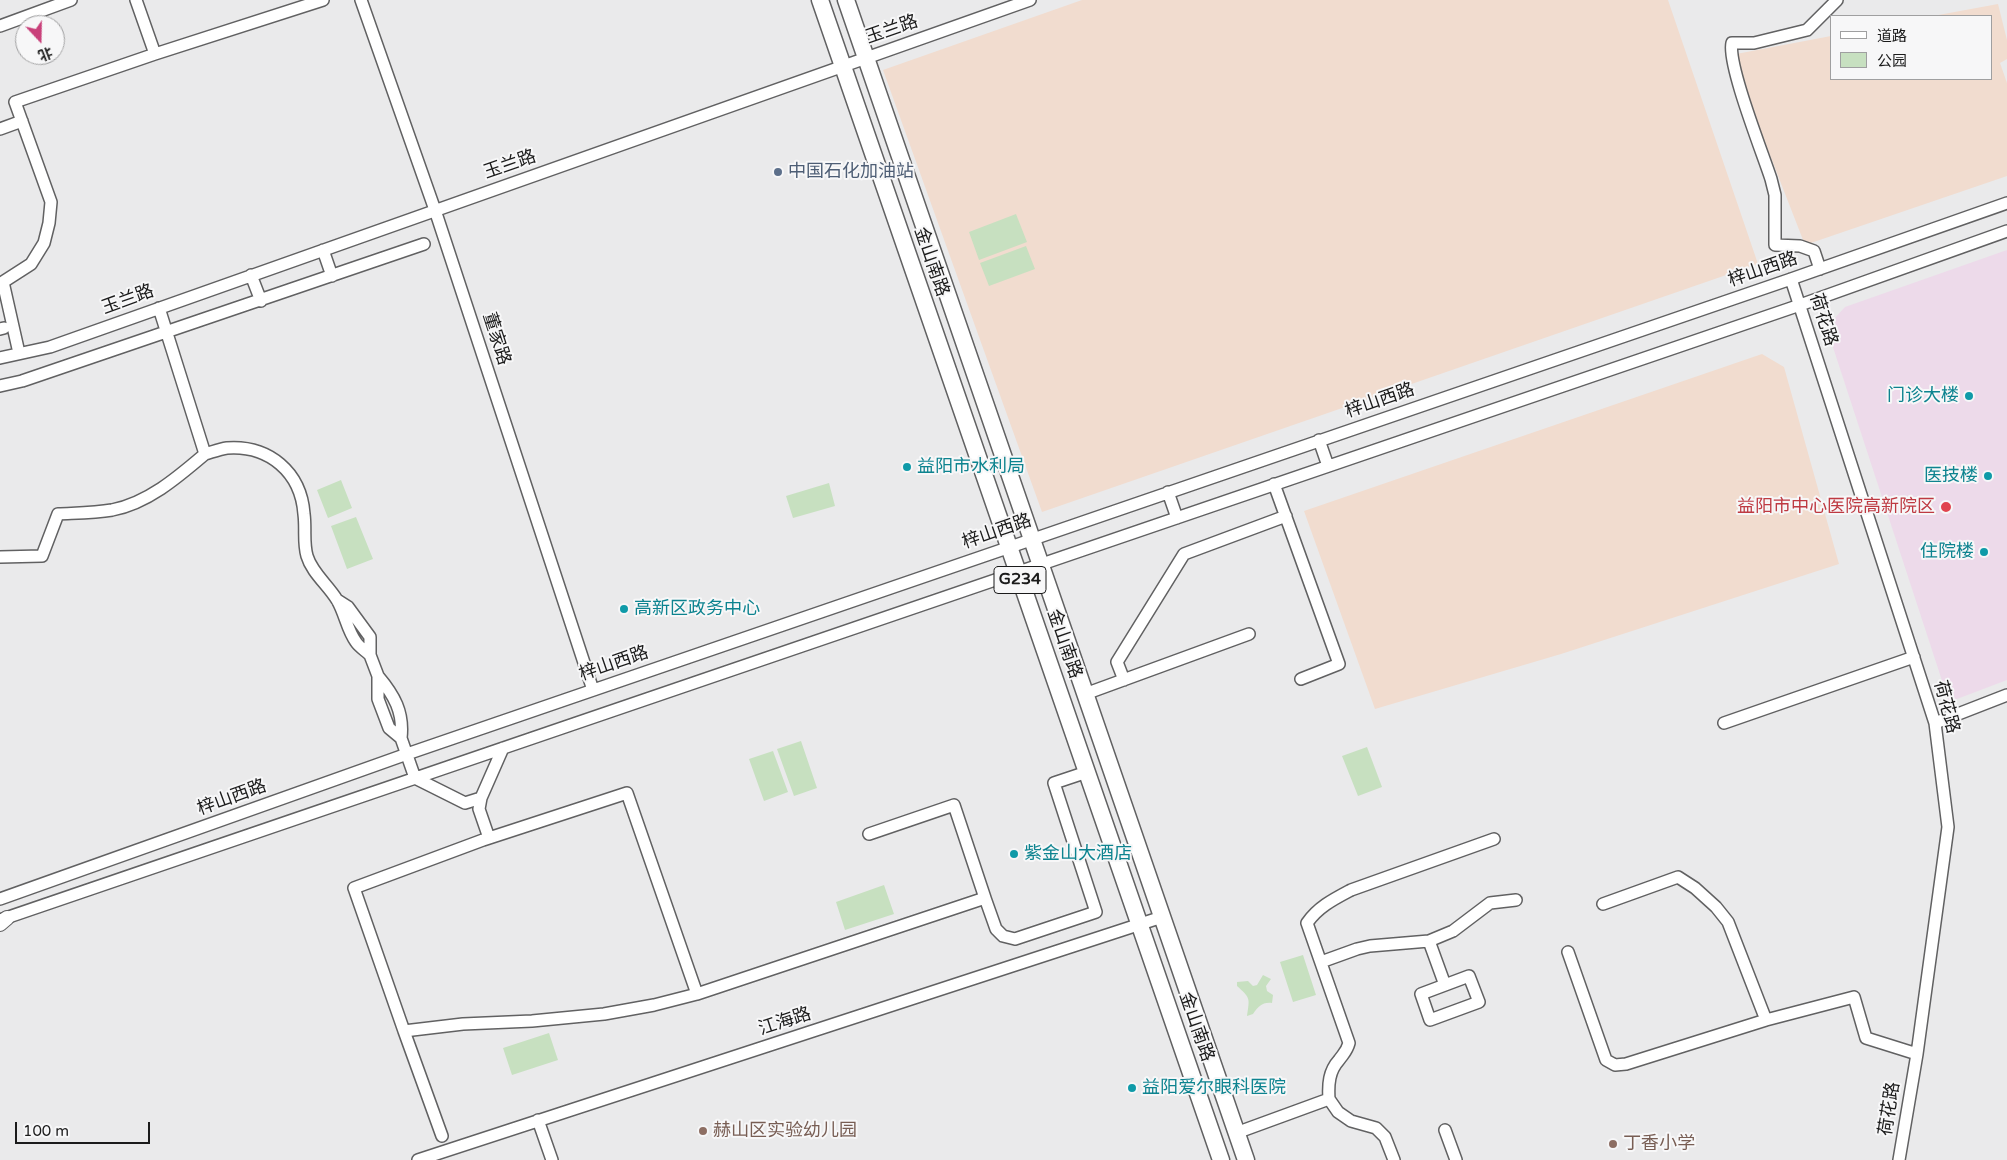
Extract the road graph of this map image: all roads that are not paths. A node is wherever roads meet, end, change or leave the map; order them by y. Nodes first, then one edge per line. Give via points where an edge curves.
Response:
1 (71, 0) edge
2 (136, 0) edge
3 (322, 0) edge
4 (361, 0) edge
5 (820, 0) edge
6 (846, 0) edge
7 (1030, 0) edge
8 (1837, 0) edge
9 (0, 26) edge
10 (156, 54) junction
11 (866, 58) junction
12 (842, 66) junction
13 (22, 121) junction
14 (0, 129) edge
15 (2007, 203) edge
16 (435, 210) junction
17 (2007, 231) edge
18 (424, 244) dead end
19 (323, 250) junction
20 (1820, 269) junction
21 (252, 275) junction
22 (332, 276) junction
23 (1792, 279) junction
24 (261, 301) junction
25 (1800, 305) junction
26 (159, 308) junction
27 (167, 333) junction
28 (20, 353) junction
29 (0, 358) edge
30 (0, 386) edge
31 (1319, 440) junction
32 (205, 454) junction
33 (1328, 466) junction
34 (1274, 484) junction
35 (1168, 492) junction
36 (1286, 516) junction
37 (1177, 518) junction
38 (1031, 539) junction
39 (1009, 547) junction
40 (0, 557) edge
41 (1040, 564) junction
42 (1017, 572) junction
43 (1249, 634) dead end
44 (1914, 658) junction
45 (1301, 679) dead end
46 (1124, 680) junction
47 (593, 690) junction
48 (1085, 694) junction
49 (2007, 695) edge
50 (1724, 723) dead end
51 (1935, 723) junction
52 (503, 748) junction
53 (407, 754) junction
54 (1086, 772) junction
55 (415, 778) junction
56 (481, 798) junction
57 (465, 803) junction
58 (869, 834) dead end
59 (486, 839) junction
60 (1494, 839) dead end
61 (985, 898) junction
62 (0, 899) edge
63 (1516, 900) dead end
64 (1604, 904) dead end
65 (1162, 917) junction
66 (2, 921) edge
67 (1139, 924) junction
68 (1429, 941) junction
69 (1568, 952) dead end
70 (1321, 962) junction
71 (1445, 985) junction
72 (697, 994) junction
73 (1766, 1020) junction
74 (404, 1031) junction
75 (1917, 1054) junction
76 (1329, 1098) junction
77 (538, 1120) junction
78 (1445, 1130) dead end
79 (1236, 1133) junction
80 (442, 1136) dead end
81 (418, 1160) edge
82 (552, 1160) edge
83 (1221, 1160) edge
84 (1246, 1160) edge
85 (1394, 1160) edge
86 (1456, 1160) edge
87 (1900, 1160) edge

1 - 9 street
2 - 10 street
3 - 10 street
4 - 16 street, 董家路
5 - 12 highway, 金山南路 / G234
6 - 11 highway, 金山南路 / G234
7 - 11 street, 玉兰路
8 - 20 street via 1807,30 1754,43 1732,43 1730,50 1775,195 1775,245 1800,246 1814,251
10 - 13 street via 15,102
11 - 12 street, 玉兰路
11 - 38 highway, 金山南路 / G234
12 - 16 street, 玉兰路
12 - 39 highway, 金山南路 / G234
13 - 14 street
13 - 28 street via 51,202 44,242 31,264 3,282
15 - 20 street, 梓山西路
16 - 19 street, 玉兰路
16 - 47 street, 董家路
17 - 25 street
18 - 22 street
19 - 21 street, 玉兰路
19 - 22 street
20 - 23 street, 梓山西路
21 - 24 street
21 - 26 street, 玉兰路
22 - 24 street
23 - 25 street, 荷花路
23 - 31 street, 梓山西路
24 - 27 street
25 - 33 street
25 - 44 street, 荷花路
26 - 27 street
26 - 28 street, 玉兰路 via 50,347
27 - 30 street via 22,382
27 - 32 street
28 - 29 street, 玉兰路
31 - 33 street
31 - 35 street, 梓山西路
32 - 40 street via 166,486 139,501 113,510 58,514 42,556
32 - 53 street via 226,448 248,448 267,454 295,479 301,494 308,558 337,600 356,642 370,655 378,676 378,699 389,728 401,738
33 - 34 street
34 - 36 street
34 - 37 street
35 - 37 street
35 - 38 street, 梓山西路
36 - 45 street via 1339,664
36 - 46 street via 1184,554 1117,662
37 - 41 street
38 - 39 street, 梓山西路
38 - 41 highway, 金山南路 / G234
39 - 42 highway, 金山南路 / G234
39 - 47 street, 梓山西路
41 - 42 street
41 - 48 highway, 金山南路 / G234
42 - 52 street
42 - 54 highway, 金山南路 / G234
43 - 46 street
44 - 50 street
44 - 51 street, 荷花路
46 - 48 street
47 - 53 street, 梓山西路
48 - 65 highway, 金山南路 / G234
49 - 51 street
51 - 75 street, 荷花路 via 1948,827
52 - 55 street
52 - 56 street
53 - 55 street
53 - 62 street, 梓山西路
54 - 61 street via 1054,783 1096,912 1015,939 996,930
54 - 67 highway, 金山南路 / G234
55 - 57 street
55 - 66 street
56 - 57 street
56 - 59 street via 479,810
57 - 59 street
58 - 61 street via 954,805
59 - 72 street via 627,793
59 - 74 street via 354,888
60 - 70 street via 1351,890 1330,901 1307,923
61 - 72 street
63 - 68 street via 1490,903 1453,931
64 - 73 street via 1678,877 1695,888 1728,922
65 - 67 street, 江海路
65 - 79 highway, 金山南路 / G234
67 - 77 street, 江海路
67 - 83 highway, 金山南路 / G234
68 - 70 street via 1370,946
68 - 71 street
69 - 73 street via 1606,1060 1615,1065
70 - 76 street via 1349,1042 1347,1052 1332,1069 1328,1083
71 - 71 street via 1421,994 1430,1020 1479,1002 1470,976
72 - 74 street via 604,1014
73 - 75 street via 1854,997 1866,1038
74 - 80 street
75 - 87 street, 荷花路
76 - 79 street
76 - 85 street via 1338,1112 1351,1121 1376,1128 1386,1137
77 - 81 street, 江海路
77 - 82 street
78 - 86 street
79 - 84 highway, 金山南路 / G234

